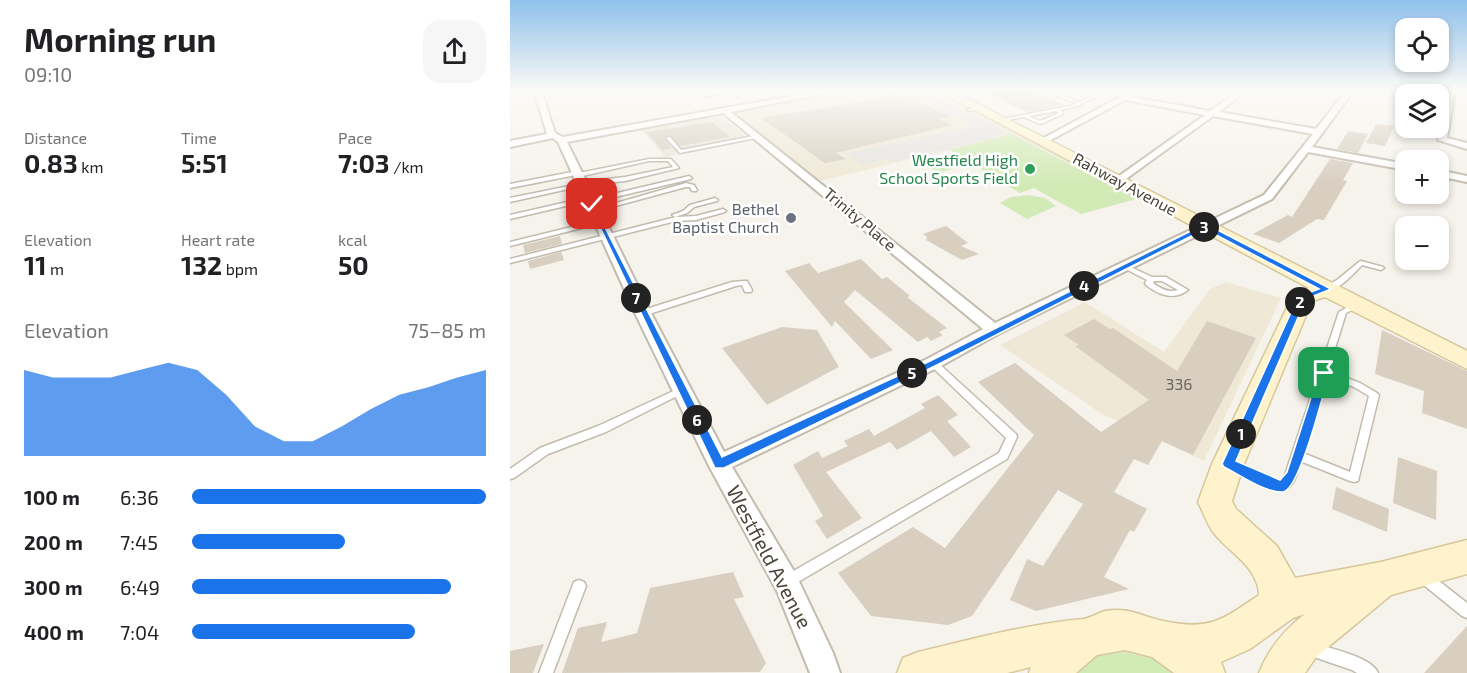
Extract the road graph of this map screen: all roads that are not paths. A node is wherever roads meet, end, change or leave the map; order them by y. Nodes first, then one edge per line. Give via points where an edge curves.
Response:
1 (550, 121) edge
2 (661, 121) edge
3 (739, 121) edge
4 (1079, 121) edge
5 (1201, 121) edge
6 (1259, 121) edge
7 (1326, 121) edge
8 (1446, 121) edge
9 (1000, 122) edge
10 (1318, 132) junction
11 (759, 136) junction
12 (557, 138) junction
13 (668, 138) dead end
14 (1044, 140) junction
15 (510, 144) edge
16 (1467, 146) edge
17 (1305, 148) junction
18 (1395, 165) edge
19 (1449, 175) edge
20 (689, 178) dead end
21 (580, 179) junction
22 (1467, 179) edge
23 (1119, 181) junction
24 (510, 186) edge
25 (694, 190) dead end
26 (510, 200) edge
27 (715, 200) dead end
28 (723, 211) dead end
29 (597, 215) junction
30 (510, 218) edge
31 (1205, 226) junction
32 (510, 239) edge
33 (510, 261) edge
34 (1124, 266) junction
35 (1381, 268) dead end
36 (1151, 279) dead end
37 (1327, 289) junction
38 (748, 290) dead end
39 (1353, 303) junction
40 (643, 313) junction
41 (994, 330) junction
42 (1467, 361) edge
43 (933, 363) junction
44 (1324, 373) junction
45 (682, 390) junction
46 (1299, 456) junction
47 (719, 464) junction
48 (1228, 464) junction
49 (510, 475) edge
50 (1466, 558) edge
51 (1399, 575) junction
52 (786, 582) junction
53 (579, 586) dead end
54 (1279, 604) junction
55 (1467, 611) edge
56 (1084, 638) junction
57 (1164, 641) junction
58 (1289, 659) edge
59 (546, 673) edge
60 (825, 673) edge
61 (918, 673) edge
62 (1050, 673) edge
63 (1204, 673) edge
64 (1371, 673) edge

1 - 12 street, Westfield Avenue
2 - 12 street
3 - 11 street, Trinity Place
4 - 14 street
5 - 23 street
6 - 10 street
7 - 10 street
8 - 16 street via 1443,140
9 - 14 street, Rahway Avenue
10 - 17 street
11 - 13 lane via 680,152
11 - 41 street, Trinity Place
12 - 15 street
12 - 21 street, Westfield Avenue
14 - 23 street, Rahway Avenue
17 - 18 street
17 - 31 street via 1268,197
19 - 22 street
20 - 29 lane
21 - 21 lane via 649,160 669,160 676,168 625,179
21 - 24 lane
21 - 26 lane
21 - 29 street, Westfield Avenue
23 - 31 street, Rahway Avenue
25 - 29 lane via 686,185 638,197
27 - 29 lane via 685,212
28 - 29 lane via 676,219
29 - 30 lane
29 - 32 lane
29 - 33 lane
29 - 40 street, Westfield Avenue
31 - 34 street
31 - 37 street, Rahway Avenue
34 - 36 lane
34 - 41 street
35 - 37 lane via 1361,263
37 - 39 street, Rahway Avenue
37 - 48 street via 1303,297
38 - 40 lane via 744,283 735,284
39 - 42 street, Rahway Avenue
39 - 44 lane via 1352,308 1343,312
40 - 45 street, Westfield Avenue
41 - 43 street
43 - 47 street
43 - 52 lane via 1012,436 1003,456
44 - 46 lane
44 - 46 lane via 1374,395 1354,478
45 - 47 street, Westfield Avenue
45 - 49 lane via 544,452
46 - 48 lane via 1283,486
47 - 52 street, Westfield Avenue
48 - 54 street via 1215,502 1224,520 1264,558 1277,579
50 - 51 street
51 - 54 street via 1321,590
51 - 55 lane
51 - 58 street
52 - 60 street, Westfield Avenue
53 - 59 lane
54 - 57 street via 1220,642 1202,645
56 - 57 street via 1122,630
56 - 61 street
56 - 62 street via 1064,653
57 - 63 street
58 - 64 lane via 1337,656

